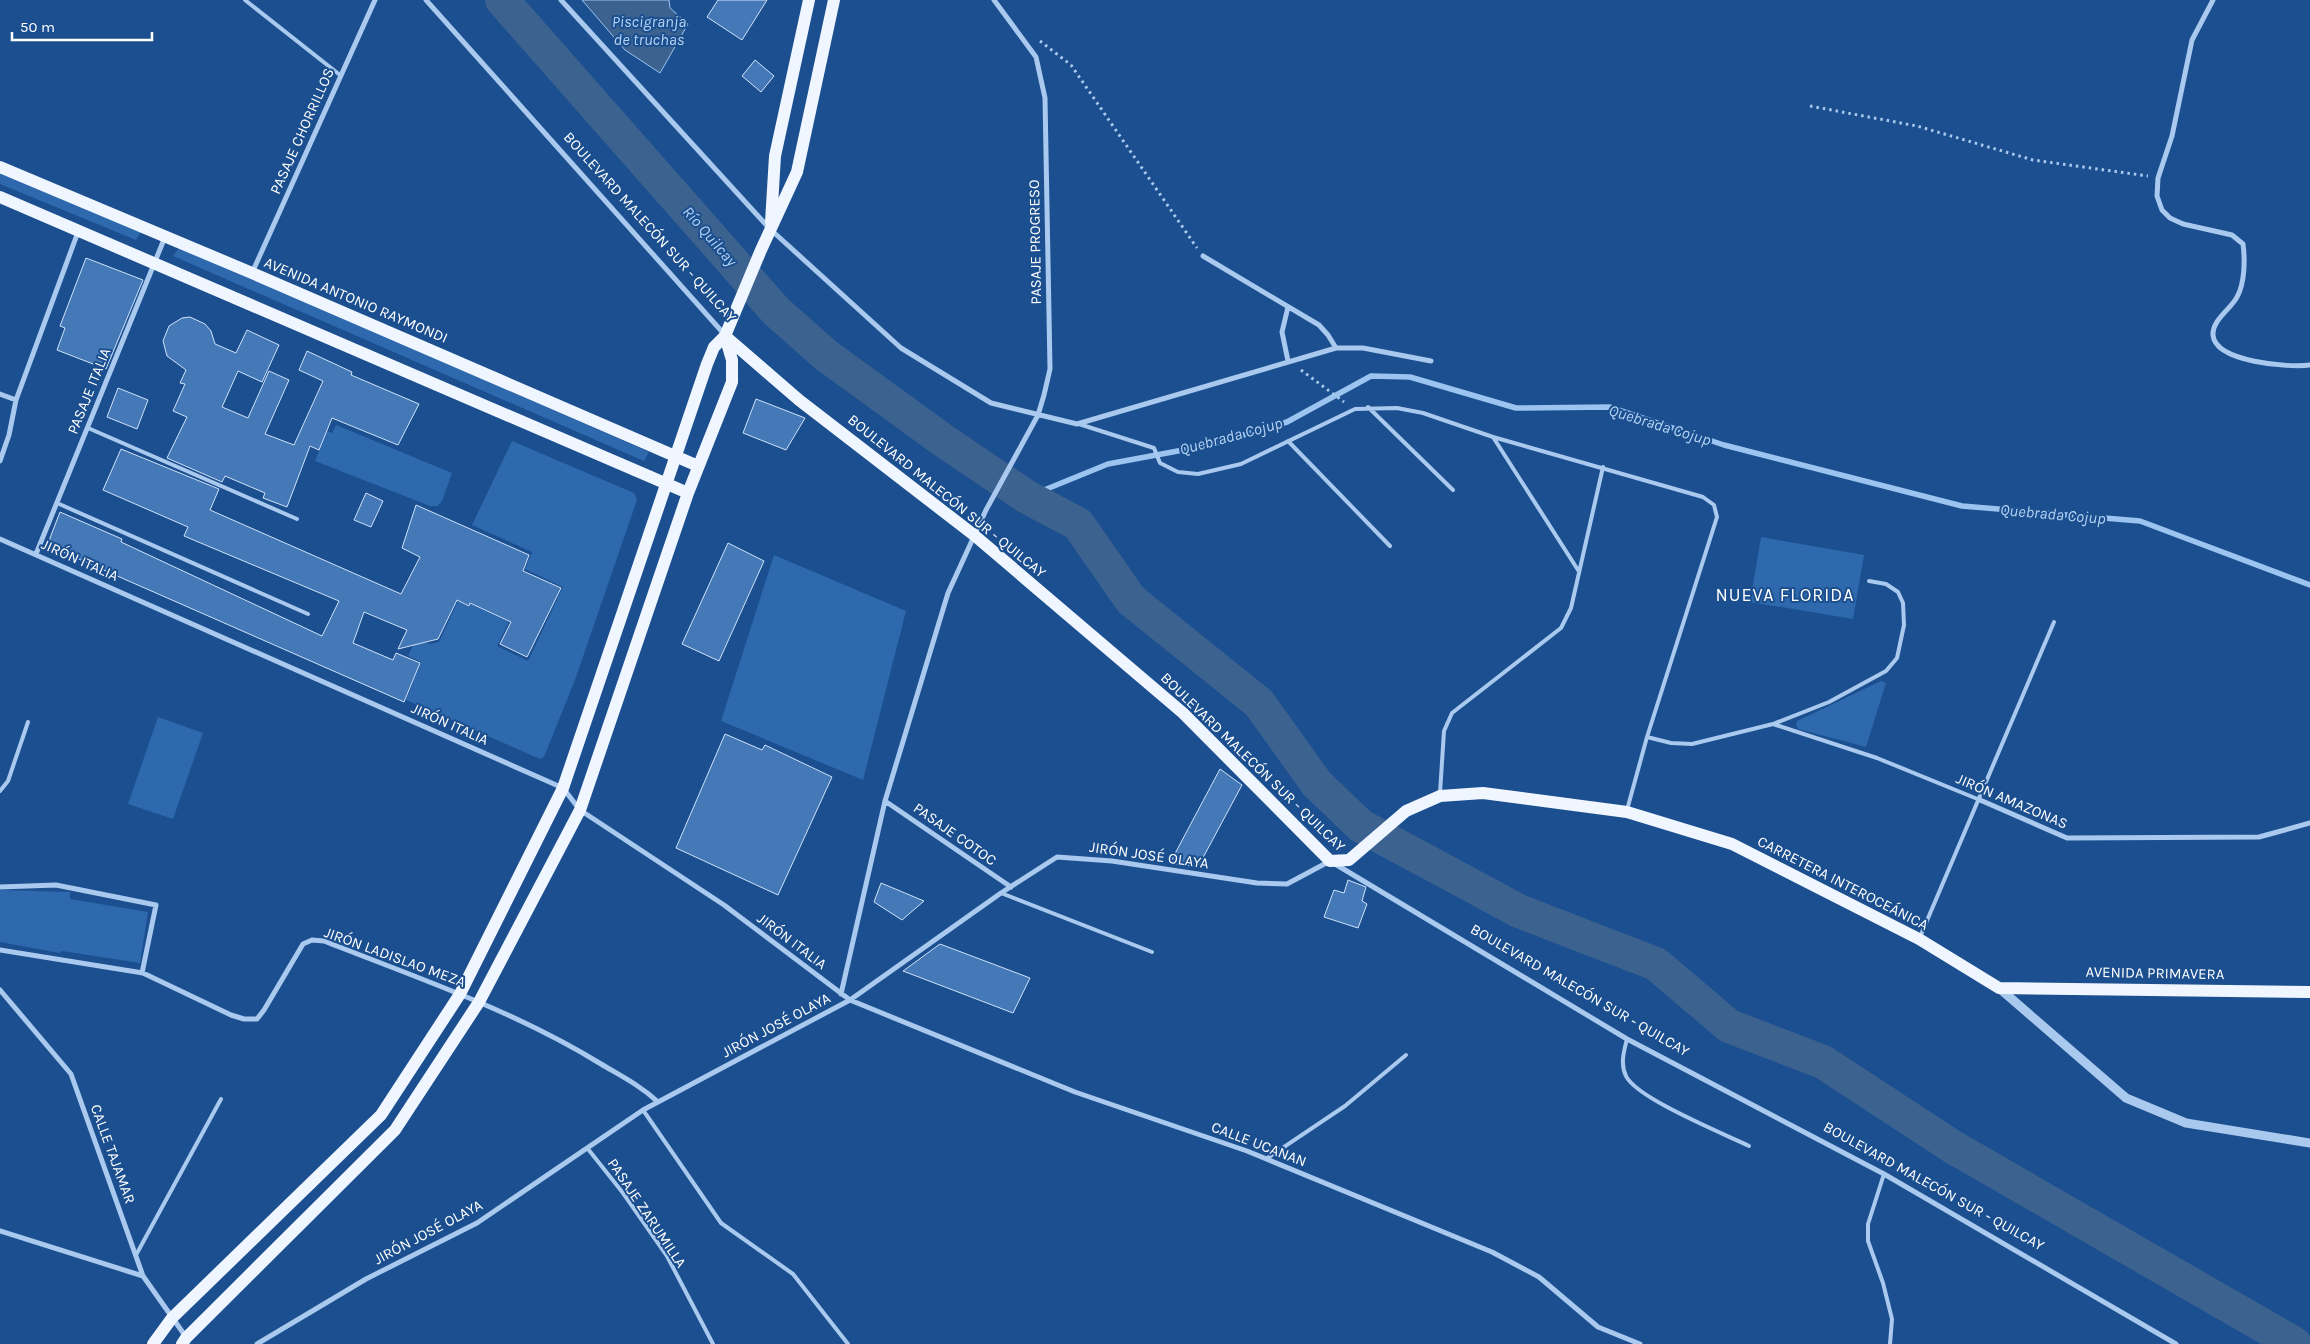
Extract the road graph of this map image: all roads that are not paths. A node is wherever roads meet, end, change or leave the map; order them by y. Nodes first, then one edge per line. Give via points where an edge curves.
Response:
1 (245, 0) edge
2 (375, 0) edge
3 (426, 0) edge
4 (561, 0) edge
5 (809, 0) edge
6 (834, 0) edge
7 (994, 0) edge
8 (2213, 0) edge
9 (340, 75) junction
10 (0, 167) edge
11 (0, 197) edge
12 (770, 229) junction
13 (80, 230) junction
14 (166, 237) junction
15 (1203, 256) road end
16 (155, 262) junction
17 (252, 273) junction
18 (1288, 307) junction
19 (726, 336) junction
20 (1336, 348) junction
21 (1288, 361) junction
22 (1431, 361) dead end
23 (2310, 366) edge
24 (0, 394) edge
25 (16, 400) junction
26 (1368, 407) junction
27 (1038, 414) junction
28 (1077, 424) junction
29 (88, 428) junction
30 (1493, 437) junction
31 (1288, 441) junction
32 (676, 456) junction
33 (0, 461) edge
34 (698, 466) junction
35 (1603, 467) junction
36 (667, 483) junction
37 (1453, 490) dead end
38 (688, 493) junction
39 (57, 503) junction
40 (986, 510) joint
41 (297, 519) dead end
42 (974, 535) junction
43 (0, 538) edge
44 (1390, 546) dead end
45 (36, 554) junction
46 (1578, 570) junction
47 (1869, 581) dead end
48 (308, 614) dead end
49 (2054, 622) dead end
50 (28, 722) dead end
51 (1773, 724) junction
52 (1647, 737) junction
53 (563, 788) junction
54 (0, 791) edge
55 (1440, 796) junction
56 (885, 800) junction
57 (1980, 800) junction
58 (580, 810) junction
59 (1626, 812) junction
60 (2310, 823) edge
61 (1330, 861) junction
62 (0, 887) edge
63 (1011, 887) junction
64 (1001, 893) junction
65 (1919, 939) junction
66 (0, 950) edge
67 (1152, 952) dead end
68 (142, 973) junction
69 (1999, 988) junction
70 (0, 990) edge
71 (2310, 992) edge
72 (460, 994) junction
73 (841, 994) junction
74 (850, 1000) junction
75 (479, 1002) junction
76 (1627, 1039) junction
77 (1406, 1055) dead end
78 (221, 1099) dead end
79 (658, 1102) junction
80 (643, 1110) junction
81 (2310, 1143) edge
82 (1749, 1146) dead end
83 (588, 1148) junction
84 (340, 1156) junction
85 (1266, 1159) junction
86 (355, 1170) junction
87 (1884, 1174) junction
88 (0, 1231) edge
89 (136, 1255) junction
90 (143, 1276) junction
91 (172, 1318) junction
92 (184, 1341) edge
93 (153, 1344) edge
94 (256, 1344) edge
95 (713, 1344) edge
96 (848, 1344) edge
97 (1640, 1344) edge
98 (1890, 1344) edge
99 (2176, 1344) edge

1 - 9 lane
2 - 9 street, PASAJE CHORRILLOS
3 - 19 street, BOULEVARD MALECÓN SUR - QUILCAY
4 - 12 street
5 - 12 main road via 776,156
6 - 12 main road via 797,172
7 - 27 street, PASAJE PROGRESO via 1036,57 1046,98 1050,369
8 - 23 street via 2192,40 2172,136 2158,178 2157,196 2162,210 2170,218 2232,235 2243,244 2242,282 2235,301 2215,325 2213,335 2217,346 2250,361
9 - 17 street, PASAJE CHORRILLOS
10 - 14 main road, AVENIDA ANTONIO RAYMONDI
11 - 13 main road
12 - 19 main road
12 - 27 street via 901,348 991,403
13 - 16 main road
13 - 25 street
14 - 16 street, PASAJE ITALIA
14 - 17 main road, AVENIDA ANTONIO RAYMONDI
15 - 18 street
16 - 29 street, PASAJE ITALIA
16 - 36 main road
17 - 32 main road, AVENIDA ANTONIO RAYMONDI
18 - 20 street via 1319,325
18 - 21 street via 1282,332
19 - 32 main road via 714,348 707,364
19 - 34 main road via 732,360 732,382
19 - 42 main road, BOULEVARD MALECÓN SUR - QUILCAY via 799,400
20 - 21 street
20 - 22 street via 1363,348
21 - 28 street
24 - 25 street
25 - 33 street
26 - 30 lane via 1423,413
26 - 31 lane
26 - 37 lane
27 - 28 street
27 - 40 street, PASAJE PROGRESO
28 - 31 lane via 1154,448 1160,463 1178,472 1198,474 1241,464
29 - 39 street, PASAJE ITALIA
29 - 41 lane
30 - 35 lane
30 - 46 lane
31 - 44 lane
32 - 34 main road, AVENIDA ANTONIO RAYMONDI
32 - 36 main road
34 - 38 main road
35 - 46 lane
35 - 52 lane via 1703,497 1714,505 1717,517
36 - 38 main road
36 - 53 main road
38 - 58 main road
39 - 45 street, PASAJE ITALIA
39 - 48 lane
40 - 42 street, JIRÓN JOSÉ OLAYA
42 - 56 street, JIRÓN JOSÉ OLAYA via 948,593
42 - 61 main road, BOULEVARD MALECÓN SUR - QUILCAY via 1183,713
43 - 45 street, JIRÓN ITALIA
45 - 53 street, JIRÓN ITALIA
46 - 55 lane via 1571,608 1561,628 1452,713 1444,730
47 - 51 lane via 1886,584 1898,592 1903,603 1904,625 1897,658 1892,666 1829,702
49 - 57 lane
50 - 54 lane via 8,781
51 - 52 lane via 1692,744
51 - 57 lane, JIRÓN AMAZONAS via 1877,758
52 - 59 lane
53 - 58 street, JIRÓN ITALIA
53 - 72 main road
55 - 59 main road, CARRETERA INTEROCEÁNICA via 1483,793
55 - 61 main road, CARRETERA INTEROCEÁNICA via 1406,811 1349,860
56 - 63 street, PASAJE COTOC
56 - 73 street, JIRÓN JOSÉ OLAYA
57 - 60 street, JIRÓN AMAZONAS via 2067,838 2259,836
57 - 65 lane
58 - 73 street, JIRÓN ITALIA via 724,904
58 - 75 main road
59 - 65 main road, CARRETERA INTEROCEÁNICA via 1732,844
61 - 63 street, JIRÓN JOSÉ OLAYA via 1287,884 1257,883 1112,860 1056,857
61 - 76 street, BOULEVARD MALECÓN SUR - QUILCAY
62 - 68 street via 56,885 156,905
63 - 64 street, JIRÓN JOSÉ OLAYA
64 - 67 lane
64 - 74 street, JIRÓN JOSÉ OLAYA
65 - 69 main road, CARRETERA INTEROCEÁNICA
66 - 68 street, JIRÓN LADISLAO MEZA
68 - 72 street, JIRÓN LADISLAO MEZA via 231,1015 257,1019 303,944 312,940 324,941
69 - 71 main road, AVENIDA PRIMAVERA
69 - 81 street, CARRETERA INTEROCEÁNICA via 2126,1098 2186,1123
70 - 89 street, CALLE TAJAMAR via 71,1074
72 - 75 street, JIRÓN LADISLAO MEZA
72 - 84 main road via 381,1115
73 - 74 street, JIRÓN ITALIA
74 - 79 street, JIRÓN JOSÉ OLAYA
74 - 85 street, CALLE UCANAN via 1075,1092
75 - 79 street, JIRÓN LADISLAO MEZA via 568,1044 643,1089
75 - 86 main road via 395,1130
76 - 82 lane via 1622,1060 1626,1077 1649,1097
76 - 87 street, BOULEVARD MALECÓN SUR - QUILCAY
77 - 85 lane via 1345,1106
78 - 89 lane
79 - 80 street, JIRÓN JOSÉ OLAYA
80 - 83 street, JIRÓN JOSÉ OLAYA
80 - 96 lane via 721,1223 793,1274
83 - 94 street, JIRÓN JOSÉ OLAYA via 477,1223 366,1278
83 - 95 lane, PASAJE ZARUMILLA via 667,1256
84 - 86 main road
84 - 91 main road
85 - 97 street, CALLE UCANAN via 1492,1252 1539,1276 1598,1327
86 - 92 main road
87 - 98 lane via 1868,1224 1868,1241 1892,1318
87 - 99 street, BOULEVARD MALECÓN SUR - QUILCAY
88 - 90 street
89 - 90 street, CALLE TAJAMAR
90 - 91 street, CALLE TAJAMAR
91 - 92 street, CALLE TAJAMAR
91 - 93 main road

